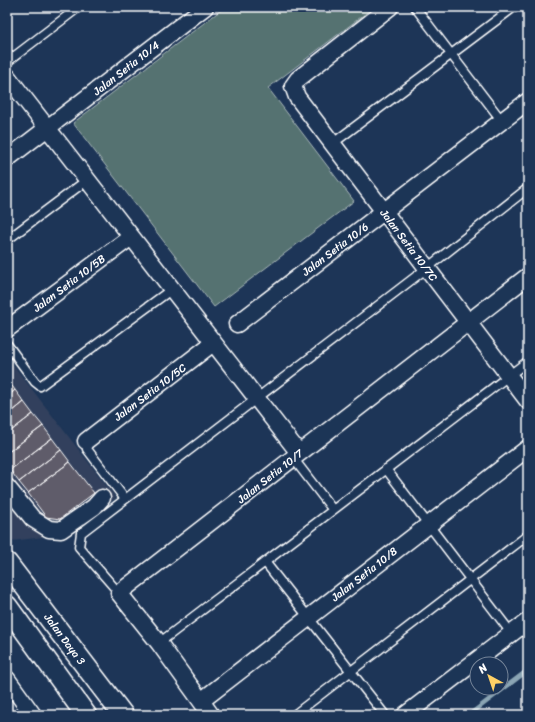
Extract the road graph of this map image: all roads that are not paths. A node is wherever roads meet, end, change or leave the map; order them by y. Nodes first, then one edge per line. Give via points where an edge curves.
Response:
1 (79, 7) edge
2 (205, 7) edge
3 (390, 7) edge
4 (415, 7) edge
5 (514, 7) edge
6 (451, 54) junction
7 (7, 62) edge
8 (7, 76) edge
9 (528, 101) edge
10 (502, 121) junction
11 (48, 128) junction
12 (332, 144) junction
13 (7, 160) edge
14 (87, 180) junction
15 (528, 188) edge
16 (384, 212) junction
17 (131, 237) junction
18 (7, 240) edge
19 (427, 268) junction
20 (528, 276) edge
21 (172, 289) junction
22 (468, 322) junction
23 (237, 324) dead end
24 (7, 329) edge
25 (213, 343) junction
26 (7, 344) edge
27 (528, 361) edge
28 (509, 376) junction
29 (256, 398) junction
30 (528, 401) edge
31 (86, 440) joint
32 (528, 448) edge
33 (296, 456) junction
34 (386, 470) junction
35 (7, 487) edge
36 (102, 498) dead end
37 (125, 499) junction
38 (333, 510) junction
39 (428, 525) junction
40 (528, 535) edge
41 (265, 562) junction
42 (7, 563) edge
43 (7, 578) edge
44 (470, 580) junction
45 (119, 593) junction
46 (7, 606) edge
47 (309, 618) junction
48 (528, 621) edge
49 (7, 622) edge
50 (512, 634) junction
51 (159, 643) junction
52 (84, 665) junction
53 (351, 671) junction
54 (7, 679) edge
55 (61, 682) junction
56 (201, 701) junction
57 (33, 715) edge
58 (86, 715) edge
59 (122, 715) edge
60 (211, 715) edge
61 (294, 715) edge
62 (385, 715) edge
63 (405, 715) edge

1 - 7 lane
2 - 11 street, Jalan Setia 10/4
3 - 12 street, Jalan Setia 10/7C via 298,79 293,86 297,97
4 - 6 lane
5 - 6 lane
6 - 10 lane
6 - 12 lane
8 - 11 street
9 - 10 street, Jalan Setia 10/6
10 - 16 street, Jalan Setia 10/6
11 - 13 street, Jalan Setia 10/4
11 - 14 street
12 - 16 street, Jalan Setia 10/7C
14 - 17 street
14 - 18 lane
15 - 19 lane
16 - 19 street, Jalan Setia 10/7C
16 - 23 street, Jalan Setia 10/6
17 - 21 street
17 - 24 street, Jalan Setia 10/5B
19 - 22 street, Jalan Setia 10/7C
19 - 29 lane
20 - 22 street, Jalan Setia 10/7
21 - 25 street
21 - 26 lane via 40,386
22 - 28 street, Jalan Setia 10/7C
22 - 33 street, Jalan Setia 10/7
25 - 29 street
25 - 31 street, Jalan Setia 10/5C
27 - 28 lane
28 - 30 street, Jalan Setia 10/7C
28 - 34 lane
29 - 33 street
29 - 37 lane
31 - 37 lane via 87,449
32 - 39 street, Jalan Setia 10/8
33 - 38 lane
33 - 45 street, Jalan Setia 10/7
34 - 38 lane
34 - 39 lane
35 - 36 street via 33,519 48,529 61,530 94,507
37 - 45 lane via 80,533 79,547
38 - 41 lane
39 - 44 lane
39 - 47 street, Jalan Setia 10/8
40 - 44 lane
41 - 47 lane
41 - 51 lane
42 - 52 street, Jalan Daya 3
43 - 52 street via 61,646
44 - 50 lane
44 - 53 lane
45 - 51 street
46 - 55 street
47 - 53 lane
47 - 56 street, Jalan Setia 10/8
48 - 50 street
49 - 55 street
50 - 63 street
51 - 56 street
52 - 59 street, Jalan Daya 3
53 - 61 lane
53 - 62 lane
54 - 57 street
55 - 58 street
56 - 60 street

